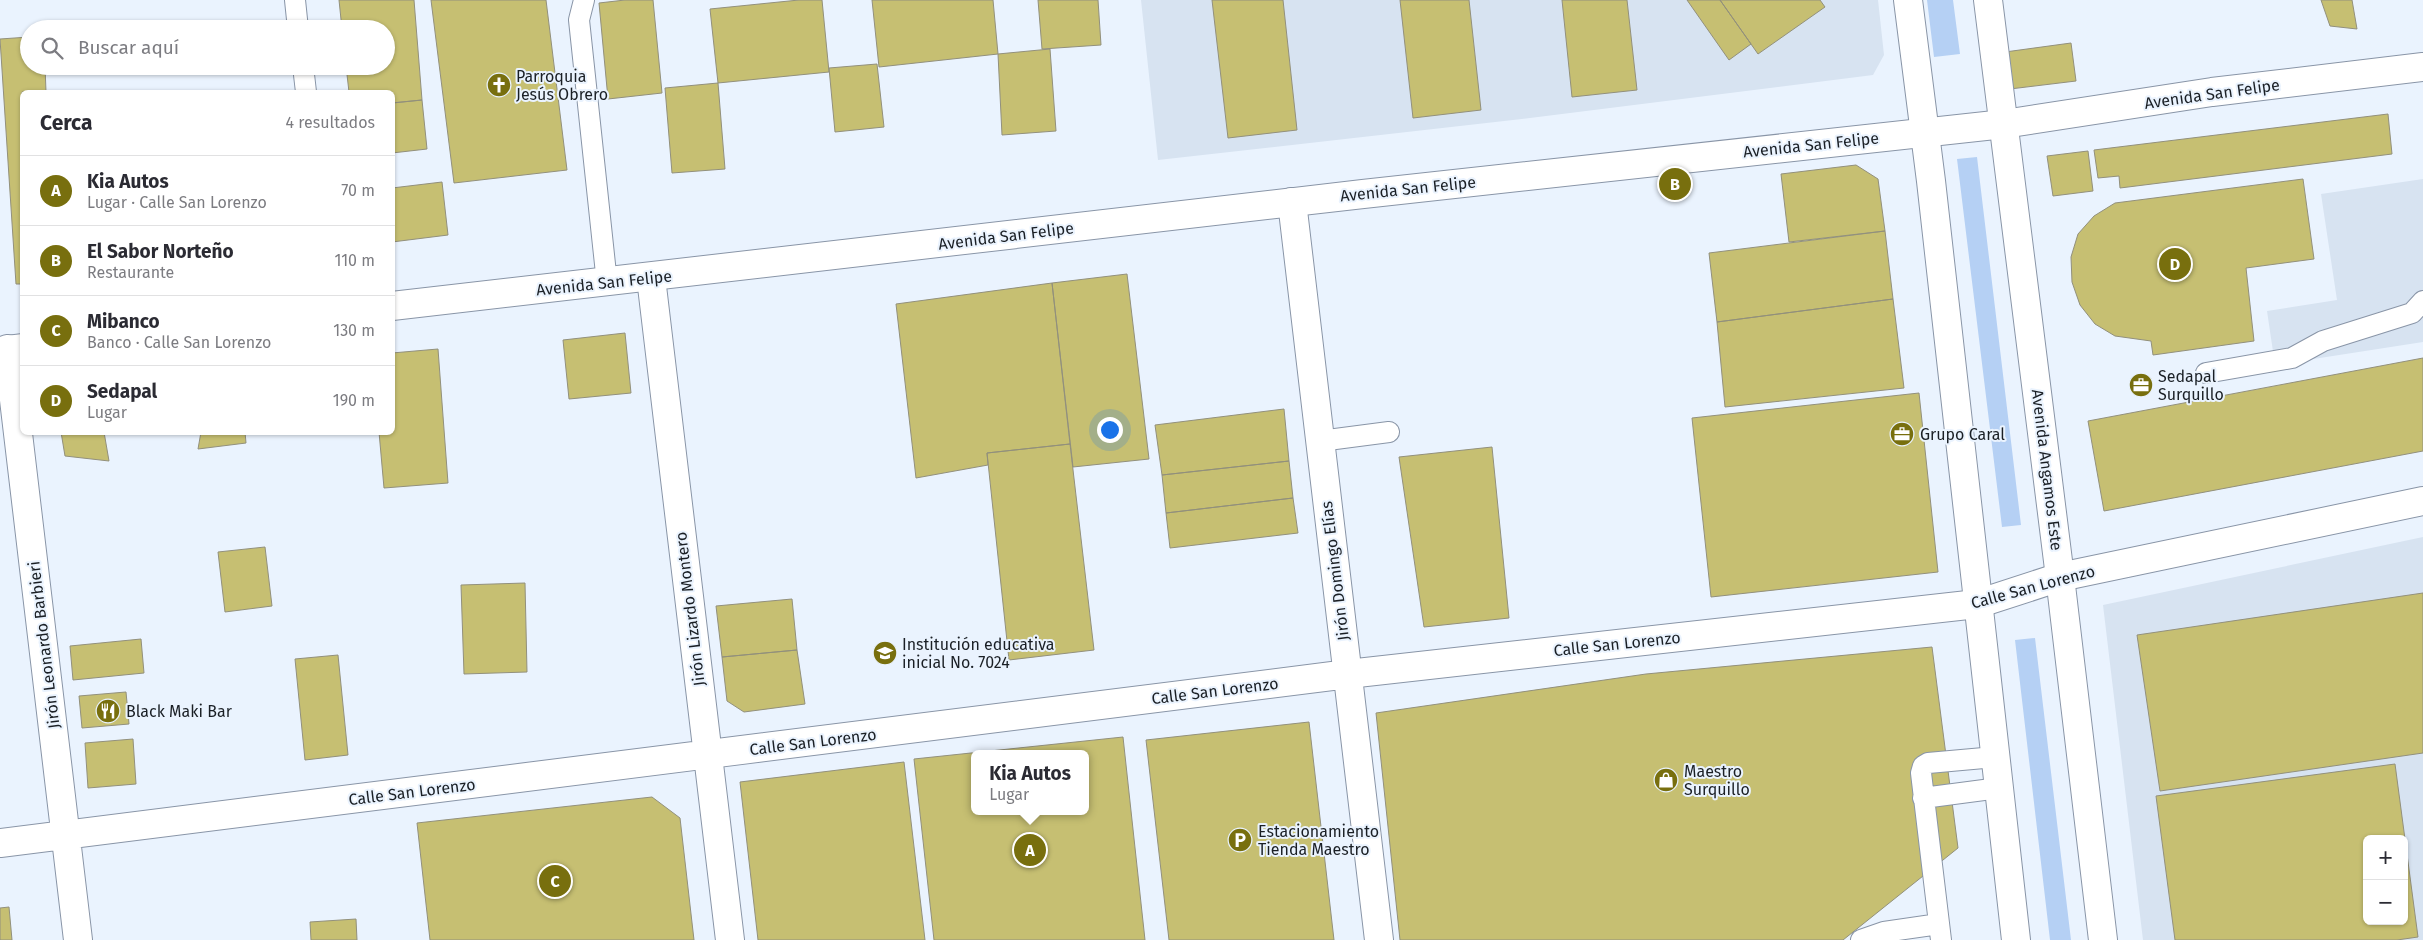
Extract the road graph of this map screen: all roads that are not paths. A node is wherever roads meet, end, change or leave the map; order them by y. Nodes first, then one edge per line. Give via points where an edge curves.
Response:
1 (295, 0) edge
2 (584, 0) edge
3 (1908, 0) edge
4 (1988, 0) edge
5 (297, 20) edge
6 (2423, 67) edge
7 (304, 75) edge
8 (306, 90) edge
9 (2004, 124) junction
10 (1925, 132) junction
11 (1292, 202) junction
12 (651, 278) junction
13 (607, 282) junction
14 (2423, 301) edge
15 (395, 306) edge
16 (10, 349) edge
17 (2206, 373) dead end
18 (1389, 432) dead end
19 (1320, 441) junction
20 (2423, 501) edge
21 (2060, 576) junction
22 (1977, 604) junction
23 (1348, 674) junction
24 (708, 755) junction
25 (1995, 757) junction
26 (1999, 788) junction
27 (1923, 798) junction
28 (66, 835) junction
29 (0, 843) edge
30 (1940, 932) edge
31 (78, 940) edge
32 (730, 940) edge
33 (1379, 940) edge
34 (1861, 940) edge
35 (2016, 940) edge
36 (2103, 940) edge

1 - 5 lane
2 - 13 lane via 579,20
3 - 10 street
4 - 9 street, Avenida Angamos Este
6 - 9 street, Avenida San Felipe via 2212,92
7 - 8 lane
9 - 10 street, Avenida San Felipe
9 - 21 street, Avenida Angamos Este
10 - 11 street, Avenida San Felipe
10 - 22 street
11 - 12 street, Avenida San Felipe
11 - 19 street, Jirón Domingo Elías
12 - 13 street, Avenida San Felipe
12 - 24 street, Jirón Lizardo Montero
13 - 15 street, Avenida San Felipe
14 - 17 lane via 2412,313 2323,341 2292,358
16 - 28 street, Jirón Leonardo Barbieri
18 - 19 lane
19 - 23 street, Jirón Domingo Elías
20 - 21 street, Calle San Lorenzo
21 - 22 street, Calle San Lorenzo
21 - 36 street, Avenida Angamos Este
22 - 23 street, Calle San Lorenzo
22 - 25 street
23 - 24 street, Calle San Lorenzo
23 - 33 street, Jirón Domingo Elías
24 - 28 street, Calle San Lorenzo
24 - 32 street, Jirón Lizardo Montero
25 - 26 street
25 - 27 lane via 1923,766
26 - 27 lane
26 - 35 street
27 - 30 lane
28 - 29 street, Calle San Lorenzo
28 - 31 street, Jirón Leonardo Barbieri
30 - 34 lane via 1884,932

